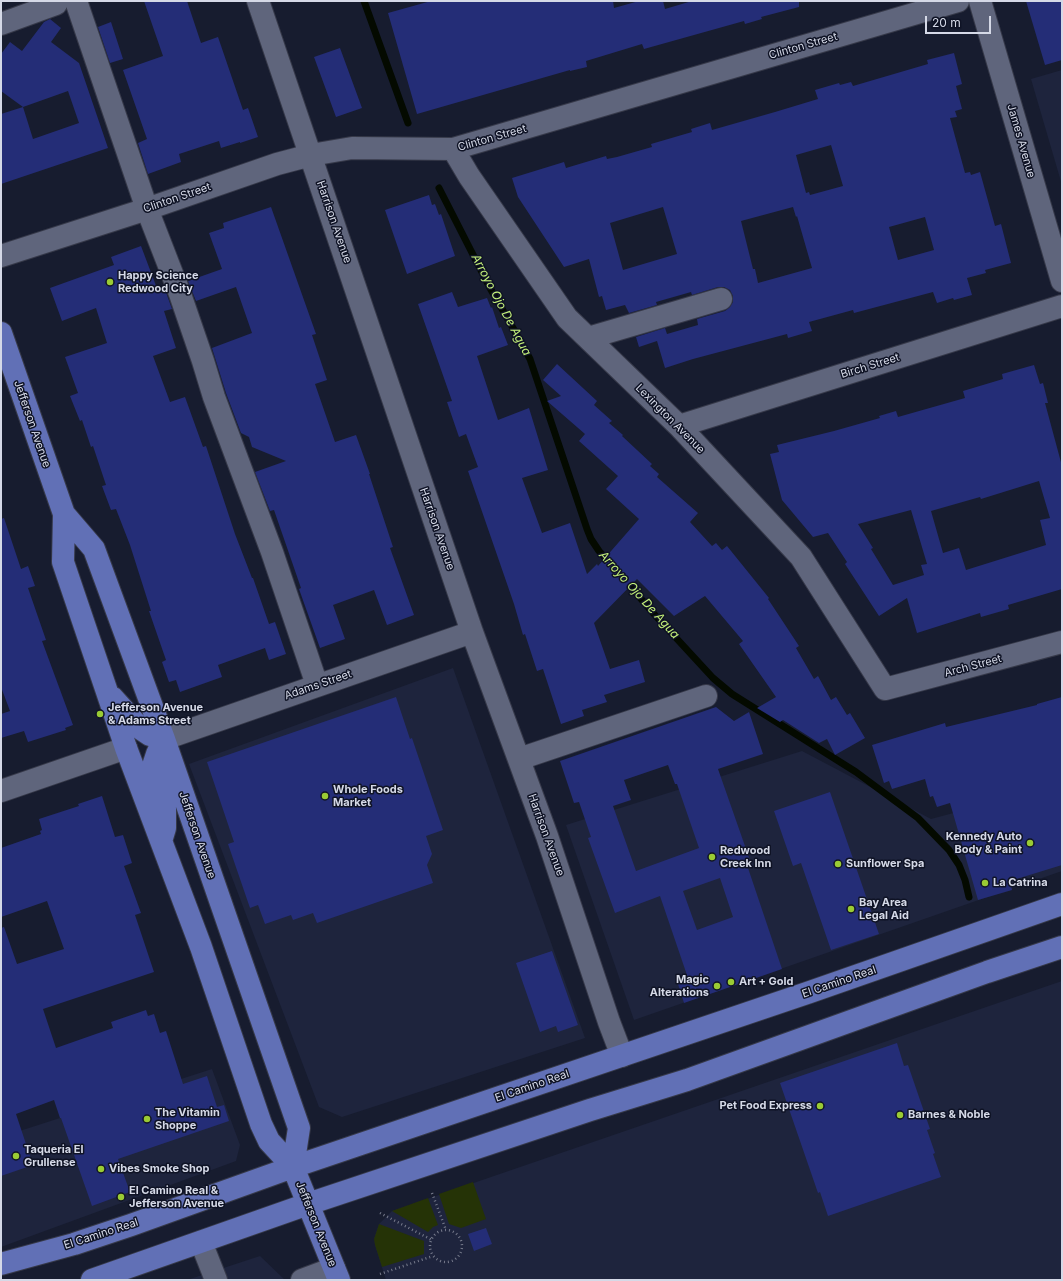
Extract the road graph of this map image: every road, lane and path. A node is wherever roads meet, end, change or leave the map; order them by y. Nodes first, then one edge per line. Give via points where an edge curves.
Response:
1 (258, 1) edge
2 (958, 1) edge
3 (980, 1) edge
4 (66, 2) edge
5 (1, 24) edge
6 (453, 149) junction
7 (311, 155) junction
8 (148, 208) junction
9 (1, 256) edge
10 (1062, 282) edge
11 (721, 299) dead end
12 (1062, 306) edge
13 (1, 333) edge
14 (588, 338) junction
15 (679, 426) junction
16 (64, 514) junction
17 (472, 632) junction
18 (1062, 642) edge
19 (318, 685) junction
20 (884, 689) joint
21 (107, 692) junction
22 (706, 696) dead end
23 (164, 739) junction
24 (126, 748) junction
25 (519, 759) junction
26 (1, 790) edge
27 (161, 843) junction
28 (1062, 904) edge
29 (1062, 946) edge
30 (622, 1056) junction
31 (293, 1167) junction
32 (432, 1193) dead end
33 (308, 1204) junction
34 (380, 1214) dead end
35 (446, 1230) junction
36 (432, 1240) junction
37 (201, 1242) junction
38 (433, 1256) junction
39 (1, 1264) edge
40 (336, 1274) edge
41 (380, 1274) dead end
42 (92, 1280) edge
43 (216, 1280) edge
44 (302, 1280) edge

1 - 7 street, Harrison Avenue
2 - 6 street, Clinton Street
3 - 10 street, James Avenue
4 - 5 street
4 - 8 street
6 - 7 street, Clinton Street via 352,148
6 - 14 street, Lexington Avenue via 567,318
7 - 8 street, Clinton Street
7 - 17 street, Harrison Avenue
8 - 9 street, Clinton Street
8 - 19 street
11 - 14 street
12 - 15 street, Birch Street
13 - 16 main road, Jefferson Avenue
14 - 15 street, Lexington Avenue
15 - 20 street, Lexington Avenue via 801,556
16 - 21 main road, Jefferson Avenue via 63,562
16 - 23 main road, Jefferson Avenue via 94,549
17 - 19 street, Adams Street
17 - 25 street, Harrison Avenue
18 - 20 street, Arch Street
19 - 23 street, Adams Street
21 - 23 main road via 141,729
21 - 24 main road, Jefferson Avenue
22 - 25 street
23 - 27 main road via 153,766 165,808 165,828
23 - 31 main road, Jefferson Avenue via 299,1128
24 - 26 street
24 - 27 main road, Jefferson Avenue
25 - 30 street, Harrison Avenue
27 - 31 main road, Jefferson Avenue via 201,947 261,1124 269,1141
28 - 30 main road, El Camino Real
29 - 33 main road via 686,1080
30 - 31 main road, El Camino Real
31 - 33 main road, Jefferson Avenue
31 - 39 main road, El Camino Real via 89,1239
32 - 35 path
33 - 37 main road
33 - 40 main road, Jefferson Avenue
34 - 36 path
35 - 36 path via 438,1233
35 - 38 path via 456,1233 462,1241 460,1256 446,1262 441,1262
36 - 38 path via 430,1248
37 - 42 main road
37 - 43 street
38 - 41 path
40 - 44 street

